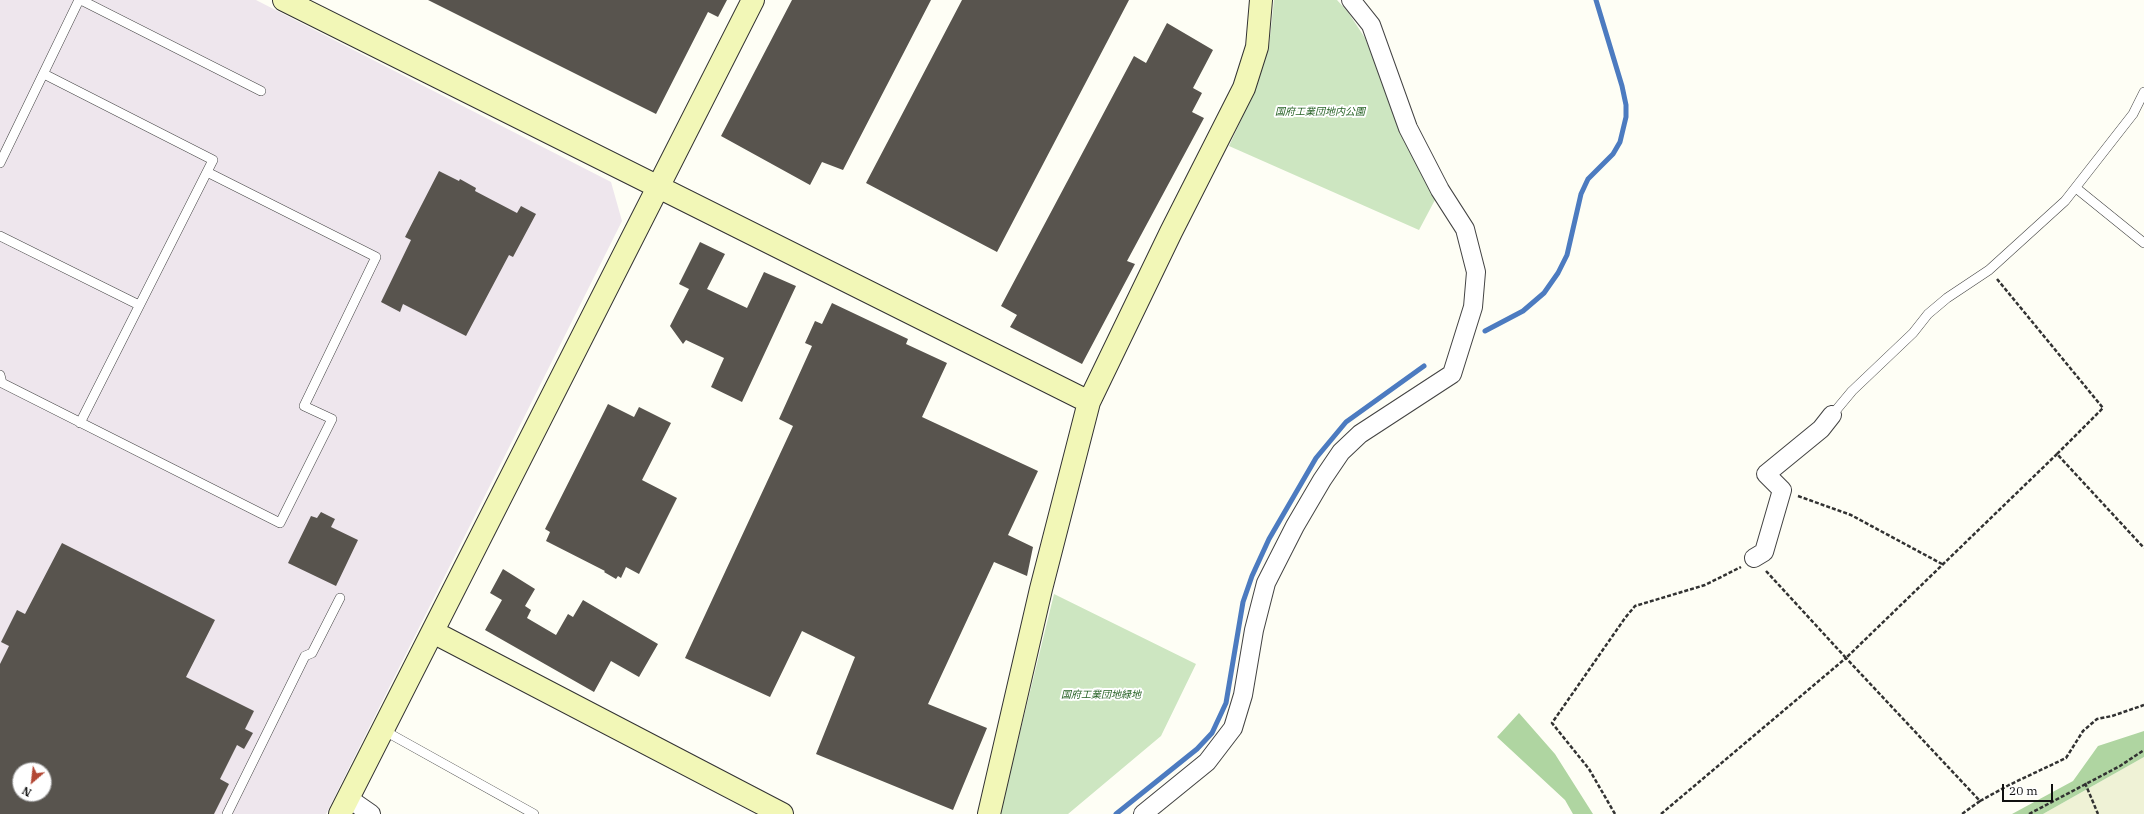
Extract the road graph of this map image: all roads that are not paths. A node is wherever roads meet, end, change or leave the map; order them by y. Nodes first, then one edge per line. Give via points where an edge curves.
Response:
1 (80, 0) edge
2 (284, 0) edge
3 (754, 0) edge
4 (1261, 0) edge
5 (1351, 0) edge
6 (44, 74) junction
7 (261, 92) dead end
8 (2144, 92) edge
9 (0, 163) edge
10 (207, 172) junction
11 (657, 188) junction
12 (2076, 188) junction
13 (0, 236) edge
14 (2144, 243) edge
15 (139, 305) junction
16 (0, 375) edge
17 (1089, 402) junction
18 (1832, 415) joint
19 (80, 423) junction
20 (1754, 558) road end
21 (340, 598) dead end
22 (434, 632) junction
23 (383, 730) junction
24 (344, 806) edge
25 (227, 814) edge
26 (371, 814) edge
27 (534, 814) edge
28 (782, 814) edge
29 (989, 814) edge
30 (1143, 814) edge

1 - 6 lane
1 - 7 lane
2 - 11 street
3 - 11 street
4 - 17 street via 1256,47 1244,88
5 - 30 street via 1371,25 1408,128 1440,190 1465,229 1476,272 1470,320 1452,374 1360,434 1342,452 1322,480 1266,583 1255,624 1244,695 1233,728 1207,762
6 - 9 lane
6 - 10 lane via 213,160
8 - 12 lane via 2133,114
10 - 15 lane
10 - 19 lane via 376,257 304,406 332,419 280,522
11 - 17 street
11 - 22 street
12 - 14 lane
12 - 18 lane via 1989,270 1928,314 1913,333 1852,391
13 - 15 lane
15 - 19 lane
16 - 19 lane via 2,383
17 - 29 street via 1041,589
18 - 20 street via 1821,429 1766,474 1782,490 1764,552
21 - 25 lane via 312,653 305,656
22 - 23 street
22 - 28 street
23 - 24 street
23 - 27 lane
24 - 26 street

